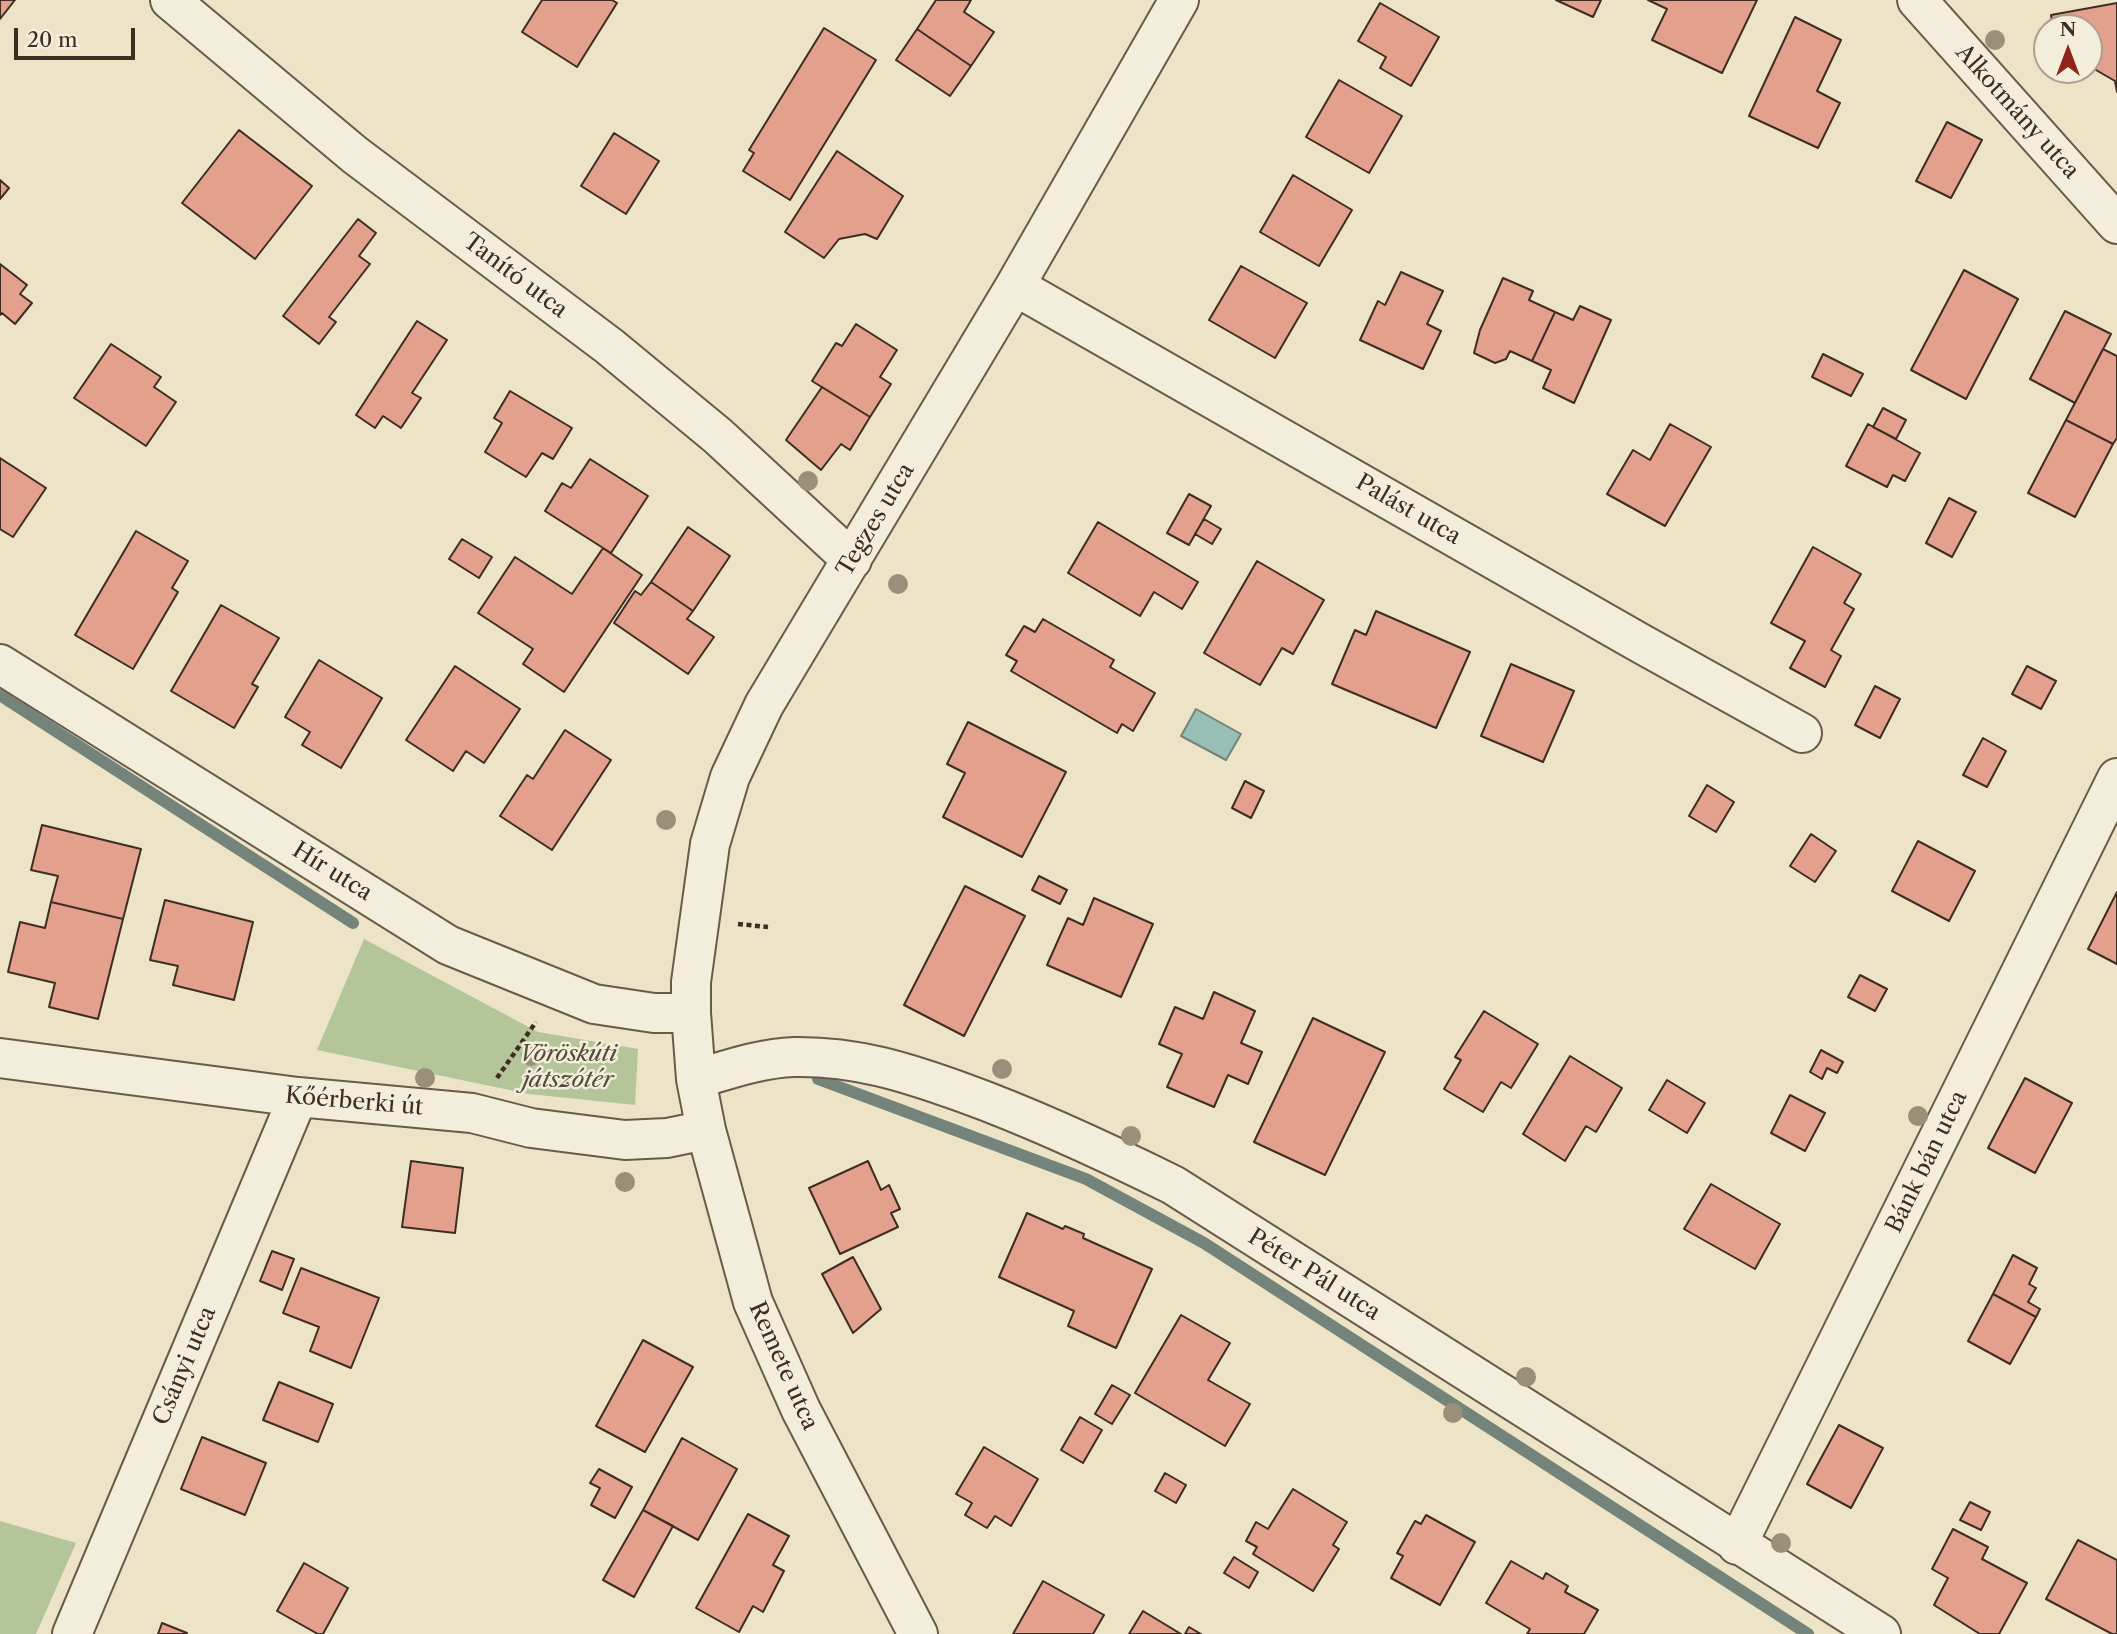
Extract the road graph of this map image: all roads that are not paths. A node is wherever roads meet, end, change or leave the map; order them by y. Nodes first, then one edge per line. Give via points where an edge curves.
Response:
1 (170, 0) edge
2 (1180, 0) edge
3 (1917, 0) edge
4 (2117, 224) edge
5 (1015, 286) junction
6 (852, 560) junction
7 (0, 664) edge
8 (1802, 733) dead end
9 (2117, 778) edge
10 (691, 1013) junction
11 (0, 1058) edge
12 (696, 1079) junction
13 (298, 1097) junction
14 (706, 1130) junction
15 (1737, 1545) junction
16 (72, 1634) edge
17 (918, 1634) edge
18 (1881, 1634) edge

1 - 6 street, Tanító utca via 355,155 610,346
2 - 5 street, Tegzes utca
3 - 4 street, Alkotmány utca
5 - 6 street, Tegzes utca
5 - 8 street, Palást utca
6 - 10 street, Tegzes utca via 764,705 730,777 704,880
7 - 10 street, Hír utca via 448,945 594,1004
9 - 15 street, Bánk bán utca
10 - 12 street, Tegzes utca
11 - 13 street, Kőérberki út
12 - 14 street, Remete utca
12 - 15 street, Péter Pál utca via 791,1057 846,1058 914,1075 1084,1141 1172,1185
13 - 14 street, Kőérberki út via 472,1113 531,1128 625,1140
13 - 16 street, Csányi utca
14 - 17 street, Remete utca via 753,1302 801,1410
15 - 18 street, Péter Pál utca

